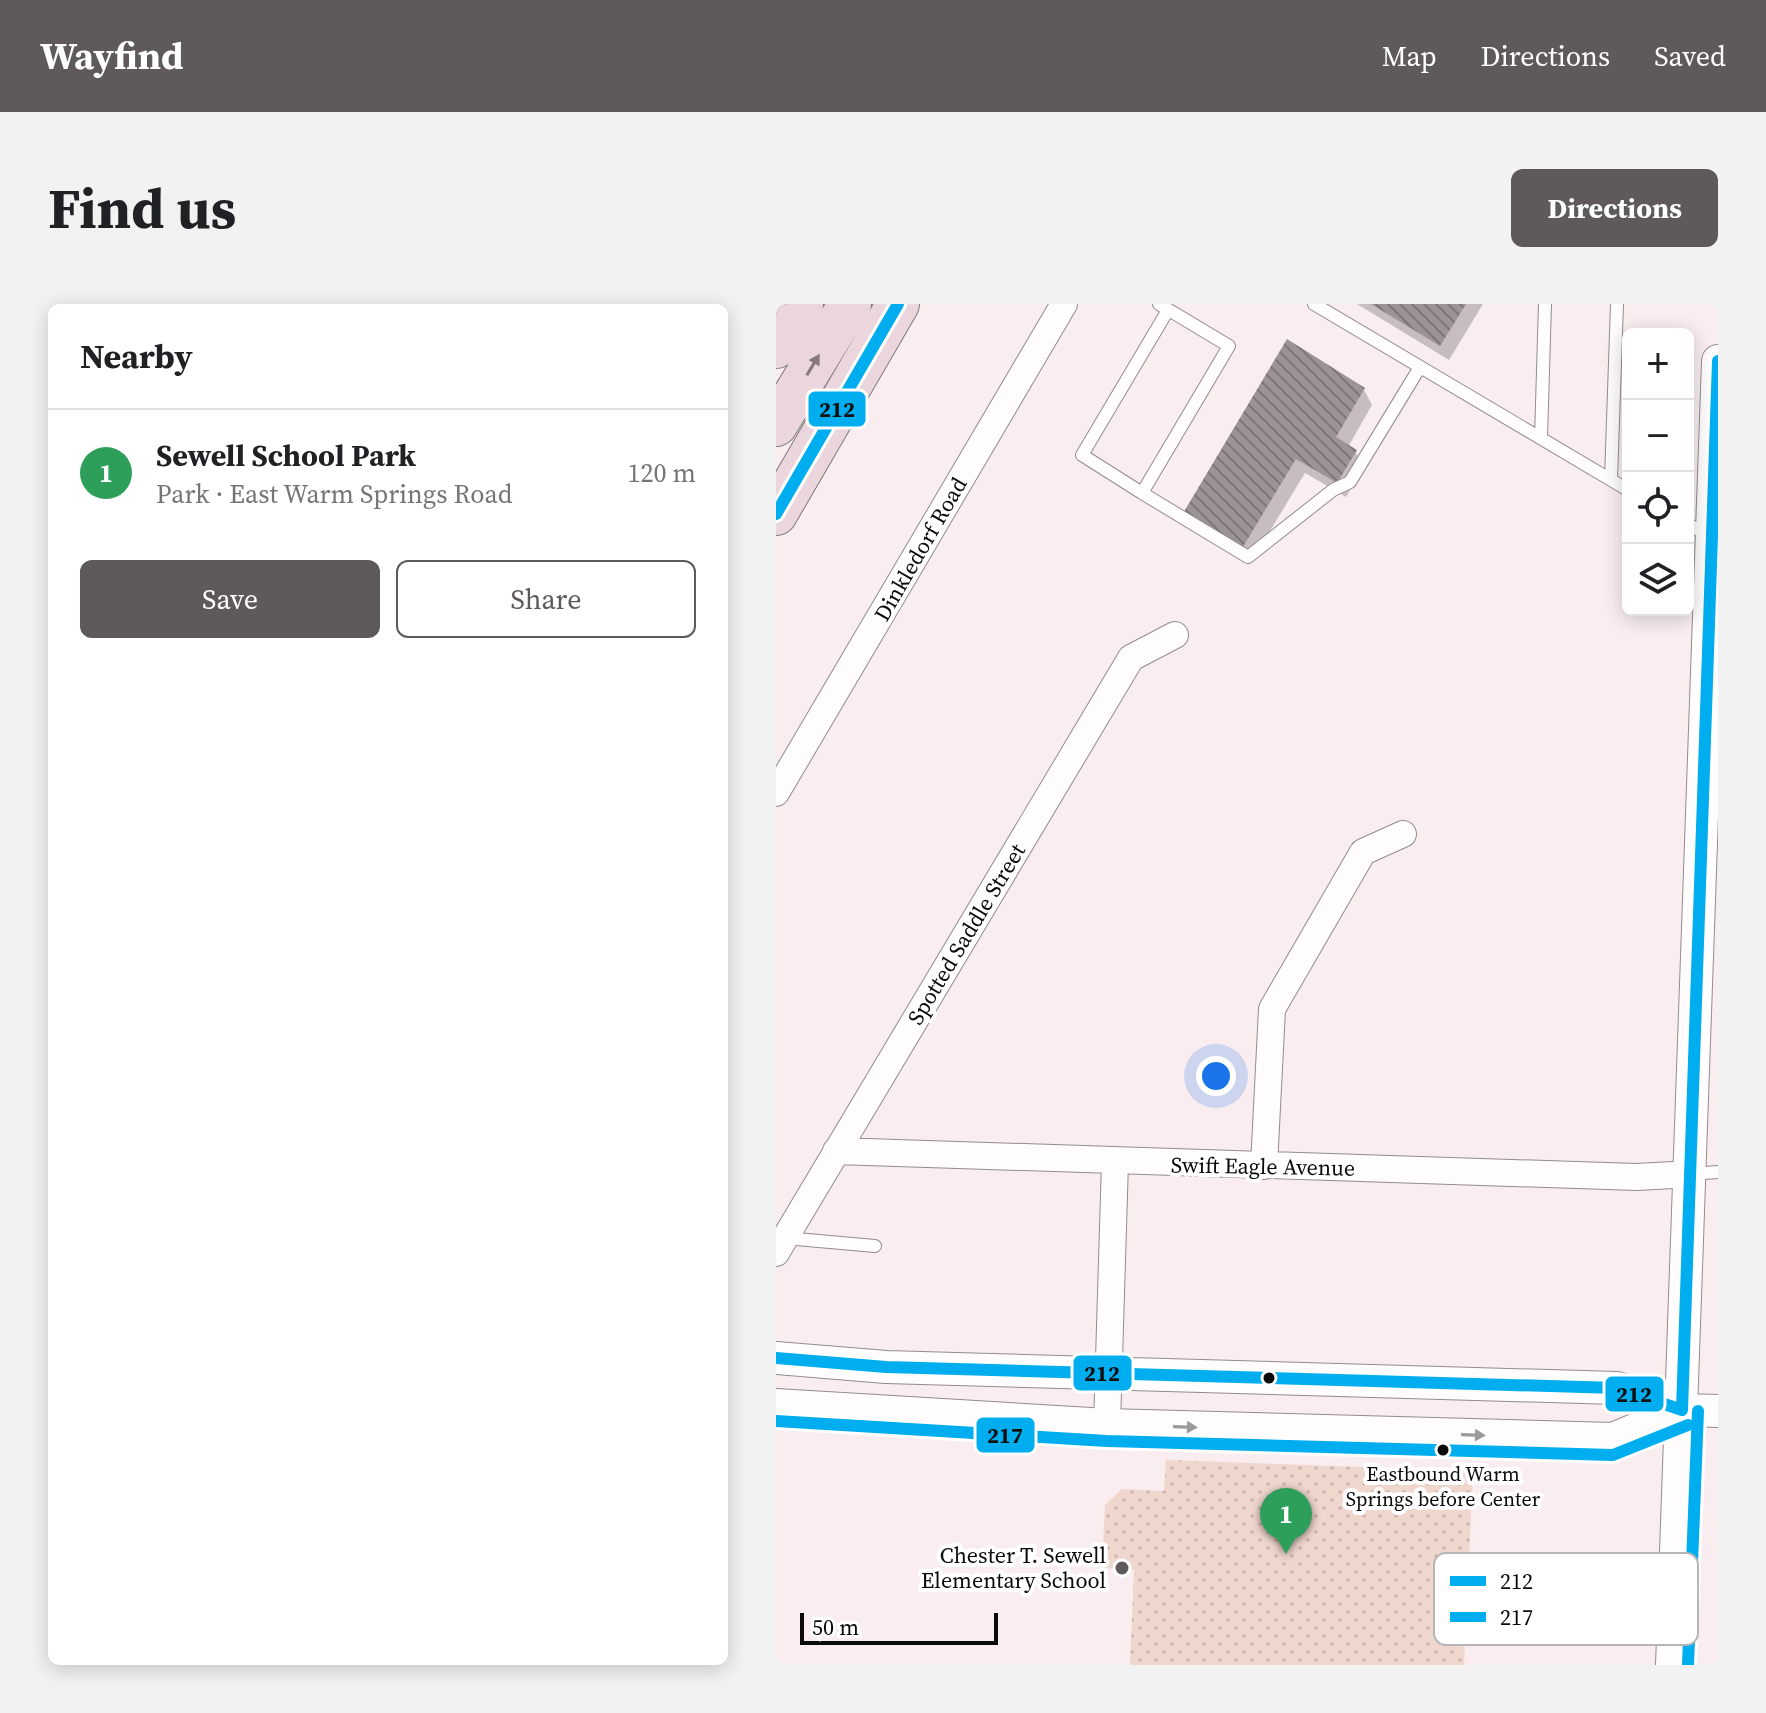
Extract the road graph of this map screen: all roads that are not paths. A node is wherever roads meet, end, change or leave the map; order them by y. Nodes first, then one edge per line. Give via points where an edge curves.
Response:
1 (802, 304) edge
2 (850, 304) edge
3 (898, 304) edge
4 (1064, 304) edge
5 (1314, 304) edge
6 (1545, 304) edge
7 (1617, 304) edge
8 (1163, 307) edge
9 (776, 347) edge
10 (1718, 361) edge
11 (1420, 367) junction
12 (776, 425) edge
13 (1541, 438) junction
14 (1611, 480) junction
15 (1622, 486) edge
16 (1142, 493) junction
17 (776, 514) edge
18 (1700, 531) edge
19 (1175, 635) dead end
20 (1713, 659) edge
21 (776, 793) edge
22 (1403, 834) dead end
23 (836, 1151) junction
24 (1115, 1162) junction
25 (1264, 1166) junction
26 (1704, 1173) edge
27 (780, 1246) edge
28 (875, 1246) dead end
29 (776, 1358) edge
30 (1110, 1374) junction
31 (776, 1405) edge
32 (1682, 1410) junction
33 (1718, 1411) edge
34 (1107, 1425) junction
35 (1676, 1553) edge
36 (1673, 1645) edge
37 (1672, 1665) edge

1 - 9 main road
12 -> 2 main road
3 - 17 main road
4 - 21 street, Dinkledorf Road
5 - 11 lane
6 - 13 lane
7 - 14 lane
8 - 16 lane via 1082,455
8 - 16 lane via 1229,346
10 - 18 street
11 - 13 lane
11 - 16 lane via 1350,482 1248,557
13 - 14 lane
14 - 15 lane
18 - 20 street
19 - 23 street, Spotted Saddle Street via 1131,658
20 - 26 street
22 - 25 street via 1363,852 1272,1009
23 - 24 street, Swift Eagle Avenue
23 - 27 street, Spotted Saddle Street
24 - 25 street, Swift Eagle Avenue
24 - 30 street
25 - 26 street, Swift Eagle Avenue via 1637,1177
26 - 32 street
27 - 28 lane
29 - 30 street
30 - 32 street via 1617,1388
30 - 34 street
31 - 34 street
32 - 33 street
34 -> 32 street via 1613,1439
32 - 35 street
36 - 37 street

